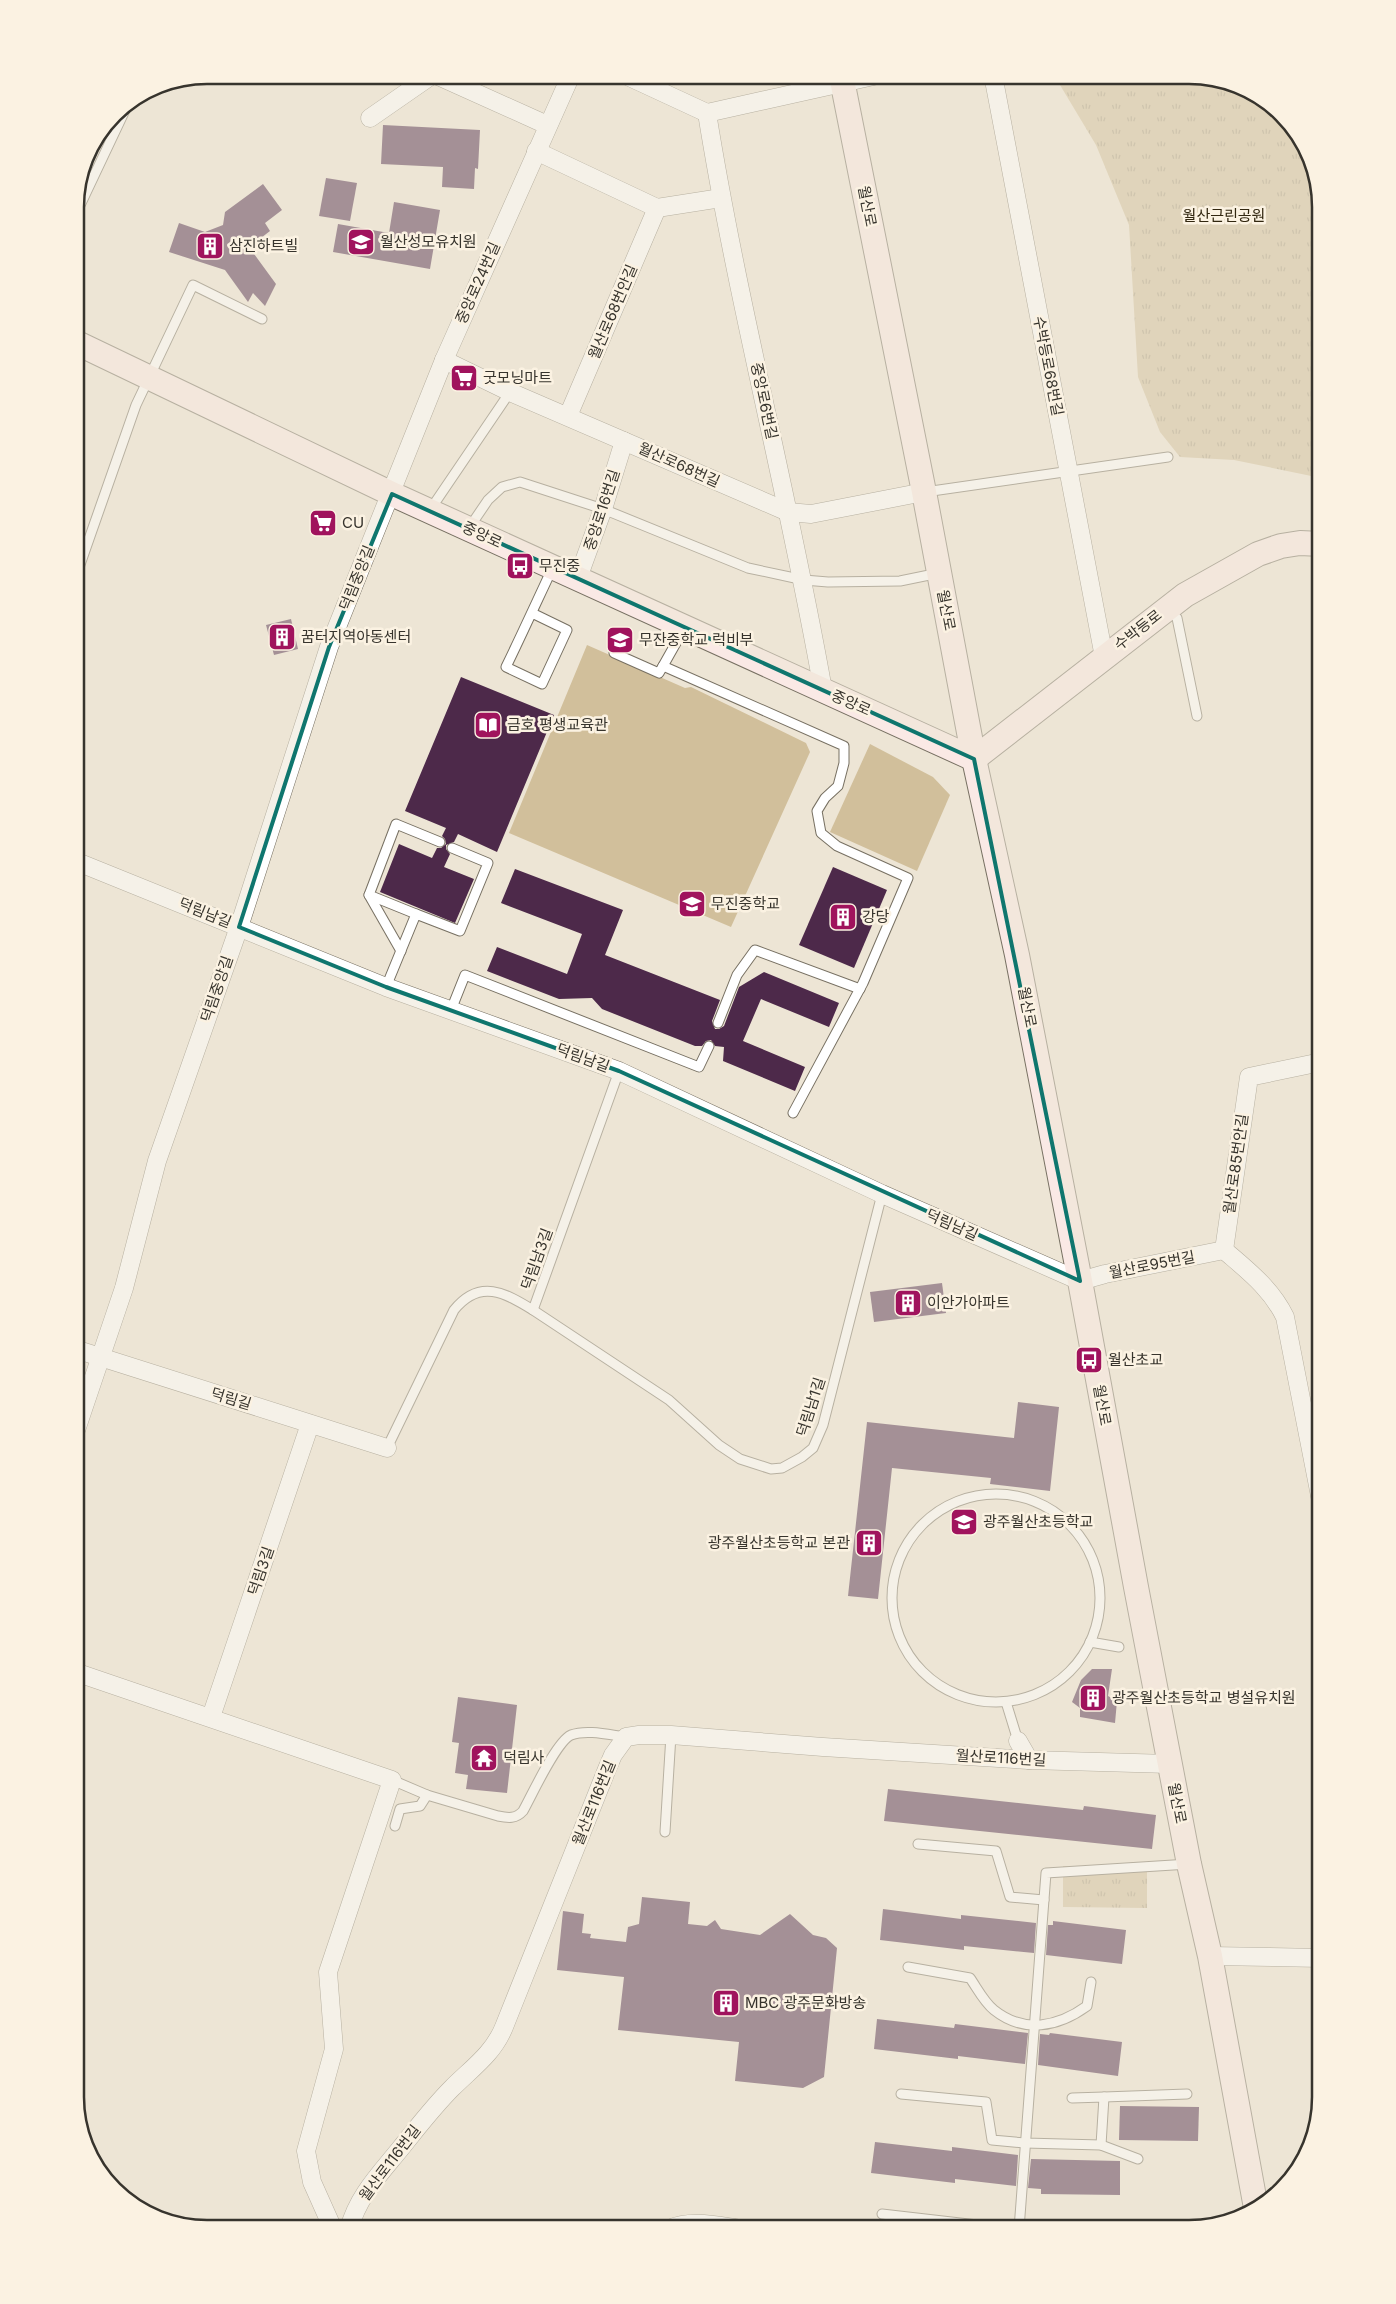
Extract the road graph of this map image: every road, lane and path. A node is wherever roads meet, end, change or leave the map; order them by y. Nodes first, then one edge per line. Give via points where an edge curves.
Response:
1 (419, 84) edge
2 (456, 84) edge
3 (567, 84) edge
4 (644, 84) edge
5 (821, 84) edge
6 (842, 84) edge
7 (995, 84) edge
8 (706, 113) junction
9 (370, 118) dead end
10 (121, 119) edge
11 (547, 125) junction
12 (536, 151) junction
13 (84, 196) edge
14 (720, 198) junction
15 (657, 208) junction
16 (262, 319) dead end
17 (84, 346) edge
18 (444, 360) junction
19 (148, 378) junction
20 (510, 392) junction
21 (568, 416) junction
22 (624, 441) junction
23 (1168, 456) dead end
24 (1067, 471) junction
25 (924, 492) junction
26 (392, 494) junction
27 (603, 509) junction
28 (430, 511) junction
29 (788, 512) junction
30 (469, 529) junction
31 (1312, 544) edge
32 (84, 553) edge
33 (554, 567) junction
34 (939, 573) junction
35 (578, 578) junction
36 (804, 580) junction
37 (1166, 609) junction
38 (532, 613) junction
39 (685, 627) junction
40 (614, 652) dead end
41 (1104, 657) junction
42 (663, 666) junction
43 (822, 690) junction
44 (1197, 716) dead end
45 (974, 759) junction
46 (440, 842) dead end
47 (452, 848) dead end
48 (84, 865) edge
49 (369, 895) junction
50 (416, 914) junction
51 (239, 927) junction
52 (402, 950) junction
53 (386, 988) junction
54 (860, 989) junction
55 (451, 1010) junction
56 (718, 1023) dead end
57 (709, 1046) dead end
58 (1312, 1064) edge
59 (619, 1071) junction
60 (793, 1113) dead end
61 (882, 1194) junction
62 (1224, 1250) junction
63 (1080, 1281) junction
64 (533, 1310) junction
65 (84, 1353) edge
66 (100, 1358) junction
67 (84, 1406) edge
68 (310, 1424) junction
69 (386, 1448) joint
70 (1312, 1455) edge
71 (1090, 1642) junction
72 (1119, 1647) dead end
73 (84, 1675) edge
74 (1006, 1702) junction
75 (211, 1717) junction
76 (671, 1735) junction
77 (626, 1737) junction
78 (1018, 1741) joint
79 (1029, 1760) junction
80 (1170, 1764) junction
81 (392, 1780) junction
82 (427, 1795) junction
83 (395, 1826) dead end
84 (665, 1832) dead end
85 (918, 1844) dead end
86 (1190, 1864) junction
87 (1044, 1900) junction
88 (1210, 1956) junction
89 (1312, 1958) edge
90 (908, 1967) dead end
91 (1091, 1982) dead end
92 (1034, 2026) junction
93 (901, 2094) dead end
94 (1187, 2094) dead end
95 (1104, 2097) junction
96 (1072, 2098) dead end
97 (1025, 2144) junction
98 (1101, 2145) junction
99 (1138, 2159) dead end
100 (1255, 2202) edge
101 (882, 2214) dead end
102 (329, 2220) edge
103 (352, 2220) edge
104 (934, 2220) edge
105 (1020, 2220) edge

1 - 9 street
2 - 11 street
3 - 11 street, 중앙로24번길
4 - 8 street
5 - 8 street
6 - 25 street, 월산로
7 - 24 street, 수박등로68번길
8 - 14 street, 중앙로6번길
10 - 13 lane
11 - 12 street, 중앙로24번길
12 - 15 street
12 - 18 street, 중앙로24번길
14 - 15 street
14 - 29 street, 중앙로6번길
15 - 21 street, 월산로68번안길
16 - 19 lane via 193,285
17 - 19 street, 중앙로
18 - 20 street, 월산로68번길
18 - 26 street, 중앙로24번길
19 - 26 street, 중앙로
19 - 32 lane
20 - 21 street, 월산로68번길
20 - 28 lane
21 - 22 street, 월산로68번길
22 - 27 street, 중앙로16번길
22 - 29 street, 월산로68번길
23 - 24 lane
24 - 25 lane
24 - 41 street, 수박등로68번길
25 - 29 street, 월산로68번길 via 811,514
25 - 34 street, 월산로
26 - 28 street, 중앙로
26 - 51 street, 덕림중앙길 via 329,647
27 - 30 lane, 월산로 via 520,482 502,487 488,500
27 - 35 street, 중앙로16번길
27 - 36 lane, 월산로 via 748,568
28 - 30 street, 중앙로
29 - 36 street, 중앙로6번길
30 - 33 street, 중앙로
31 - 37 street, 수박등로 via 1281,546 1258,554
33 - 35 street, 중앙로
33 - 38 lane
34 - 36 lane, 월산로 via 900,582
34 - 45 street, 월산로
35 - 39 street, 중앙로
36 - 43 street, 중앙로6번길
37 - 41 street, 수박등로
37 - 44 lane via 1177,618
38 - 38 lane via 506,667 542,684 568,630
39 - 42 lane
39 - 43 street, 중앙로
40 - 42 lane via 660,673
41 - 45 street, 수박등로
42 - 54 lane via 844,746 844,763 838,786 817,811 822,833 837,846 908,878
43 - 45 street, 중앙로
45 - 63 street, 월산로
46 - 49 lane via 396,824
47 - 50 lane via 488,863 460,931
48 - 51 street, 덕림남길
49 - 50 lane
49 - 52 lane
50 - 52 lane
51 - 53 street, 덕림남길
51 - 66 street, 덕림중앙길 via 157,1161 124,1288
52 - 53 lane
53 - 55 street, 덕림남길
54 - 56 lane via 755,950 737,976
54 - 60 lane
55 - 57 lane via 465,975 699,1067
55 - 59 street, 덕림남길
58 - 62 street, 월산로85번안길 via 1249,1077
59 - 61 street, 덕림남길
59 - 64 lane, 덕림남3길
61 - 63 street, 덕림남길
61 - 64 lane, 덕림남1길 via 823,1424 813,1448 782,1468 772,1469 740,1459 719,1445 669,1400
62 - 63 street, 월산로95번길
62 - 70 street via 1259,1281 1276,1300 1285,1317
63 - 80 street, 월산로
64 - 69 lane, 덕림남3길 via 506,1294 477,1292 463,1299 454,1310
65 - 66 street, 덕림길
66 - 67 street, 덕림중앙길
66 - 68 street, 덕림길
68 - 69 street, 덕림길
68 - 75 street, 덕림3길
71 - 72 lane
71 - 74 lane via 1066,1675 1038,1694
71 - 74 lane via 1098,1617 1099,1583 1089,1552 1069,1524 1042,1505 1010,1495 975,1496 942,1509 915,1531 897,1562 891,1596 896,1631 912,1662 938,1686 971,1700
73 - 75 street
74 - 78 lane
75 - 81 street
76 - 77 street, 월산로116번길
76 - 79 street, 월산로116번길
76 - 84 lane
77 - 82 lane via 582,1733 570,1736 560,1744 518,1816 498,1816
77 - 103 street, 월산로116번길 via 607,1769 494,2047 436,2105 380,2170 365,2191
78 - 79 street
79 - 80 street, 월산로116번길
80 - 86 street, 월산로
81 - 82 lane
81 - 102 street via 328,1972 334,2049 306,2151 312,2182
82 - 83 lane via 420,1806 400,1809
85 - 87 lane via 996,1851 1010,1897
86 - 87 lane via 1046,1873
86 - 88 street, 월산로
87 - 92 lane
88 - 89 street
88 - 100 street, 월산로
90 - 92 lane via 970,1978 993,2009 1016,2022
91 - 92 lane via 1086,2006 1070,2019
92 - 97 lane
93 - 97 lane via 986,2102 992,2140
94 - 95 lane
95 - 96 lane
95 - 98 lane
97 - 98 lane
97 - 105 lane
98 - 99 lane
101 - 104 lane

